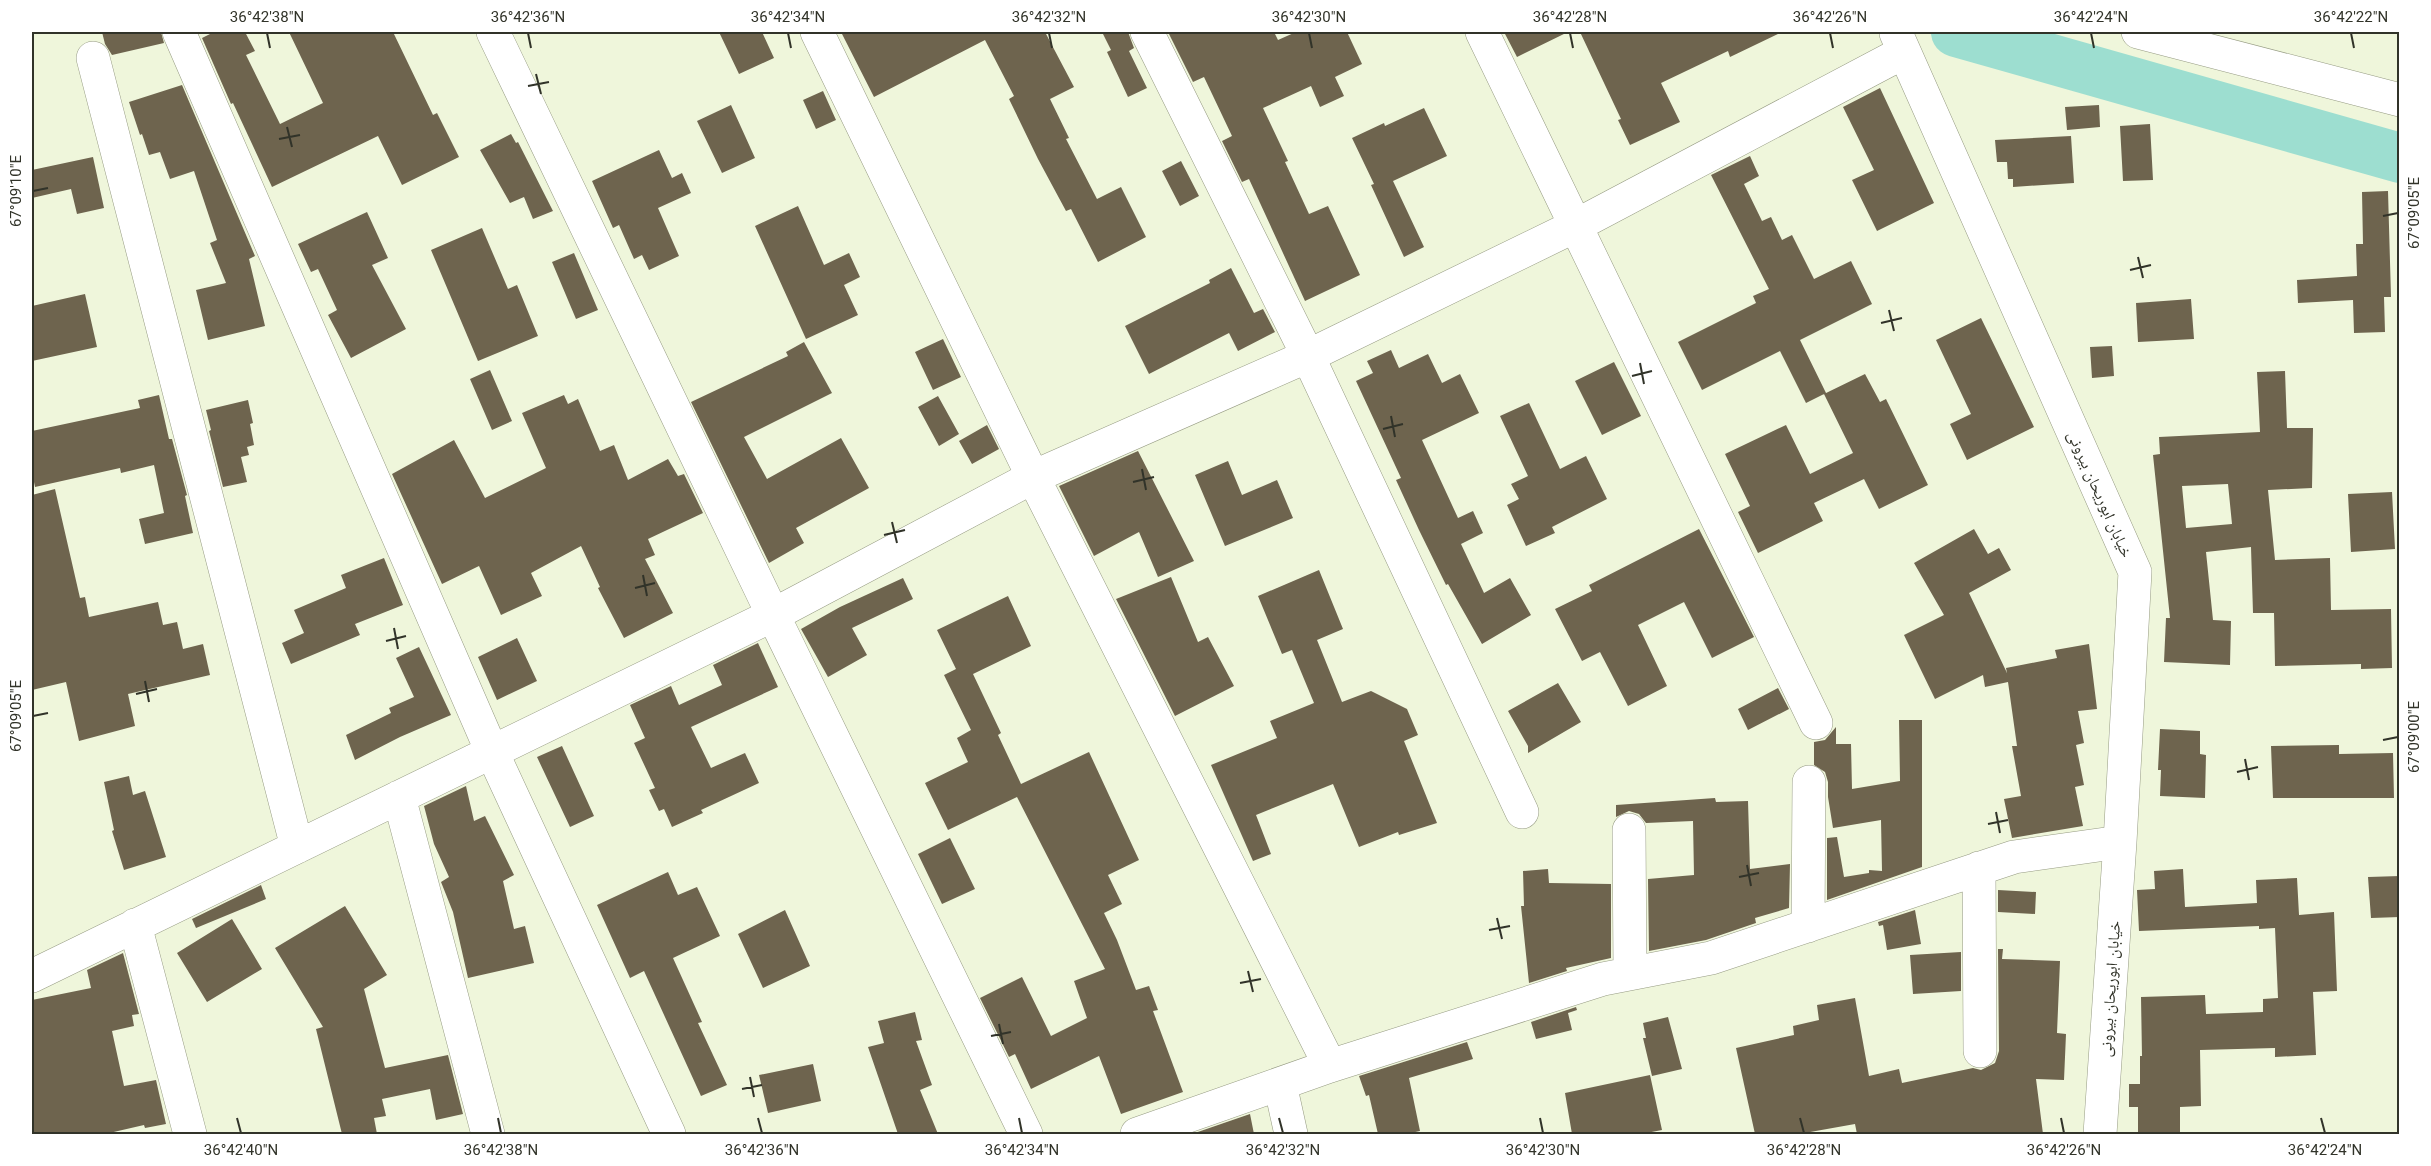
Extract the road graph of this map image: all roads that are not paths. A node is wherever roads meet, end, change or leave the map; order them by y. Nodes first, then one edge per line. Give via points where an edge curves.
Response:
1 (179, 32) edge
2 (493, 32) edge
3 (817, 32) edge
4 (1147, 32) edge
5 (1482, 32) edge
6 (2138, 32) edge
7 (1900, 42) edge
8 (93, 58) dead end
9 (2400, 100) edge
10 (1577, 225) junction
11 (1308, 356) junction
12 (1033, 477) junction
13 (772, 615) junction
14 (1816, 723) dead end
15 (492, 752) junction
16 (1809, 782) dead end
17 (399, 797) junction
18 (1522, 812) dead end
19 (1629, 830) dead end
20 (2120, 842) junction
21 (297, 847) junction
22 (1979, 868) junction
23 (135, 925) junction
24 (1808, 926) junction
25 (1630, 972) junction
26 (32, 976) edge
27 (1980, 1051) dead end
28 (1330, 1066) junction
29 (1280, 1084) junction
30 (190, 1134) edge
31 (488, 1134) edge
32 (669, 1134) edge
33 (1026, 1134) edge
34 (1137, 1134) edge
35 (1291, 1134) edge
36 (2100, 1134) edge

1 - 15 street
2 - 13 street
3 - 12 street
4 - 11 street
5 - 10 street
6 - 9 street
7 - 10 street
7 - 20 street, خیابان ابوریحان بیرونی via 2135,572
8 - 21 street
10 - 11 street
10 - 14 street
11 - 12 street
11 - 18 street
12 - 13 street
12 - 28 street
13 - 15 street
13 - 33 street
15 - 17 street
15 - 32 street
16 - 24 street
17 - 21 street
17 - 31 street
19 - 25 street
20 - 22 street via 2014,857
20 - 36 street, خیابان ابوریحان بیرونی
21 - 23 street
22 - 24 street
22 - 27 street
23 - 26 street
23 - 30 street
24 - 25 street via 1712,958
25 - 28 street
28 - 29 street
29 - 34 street
29 - 35 street

